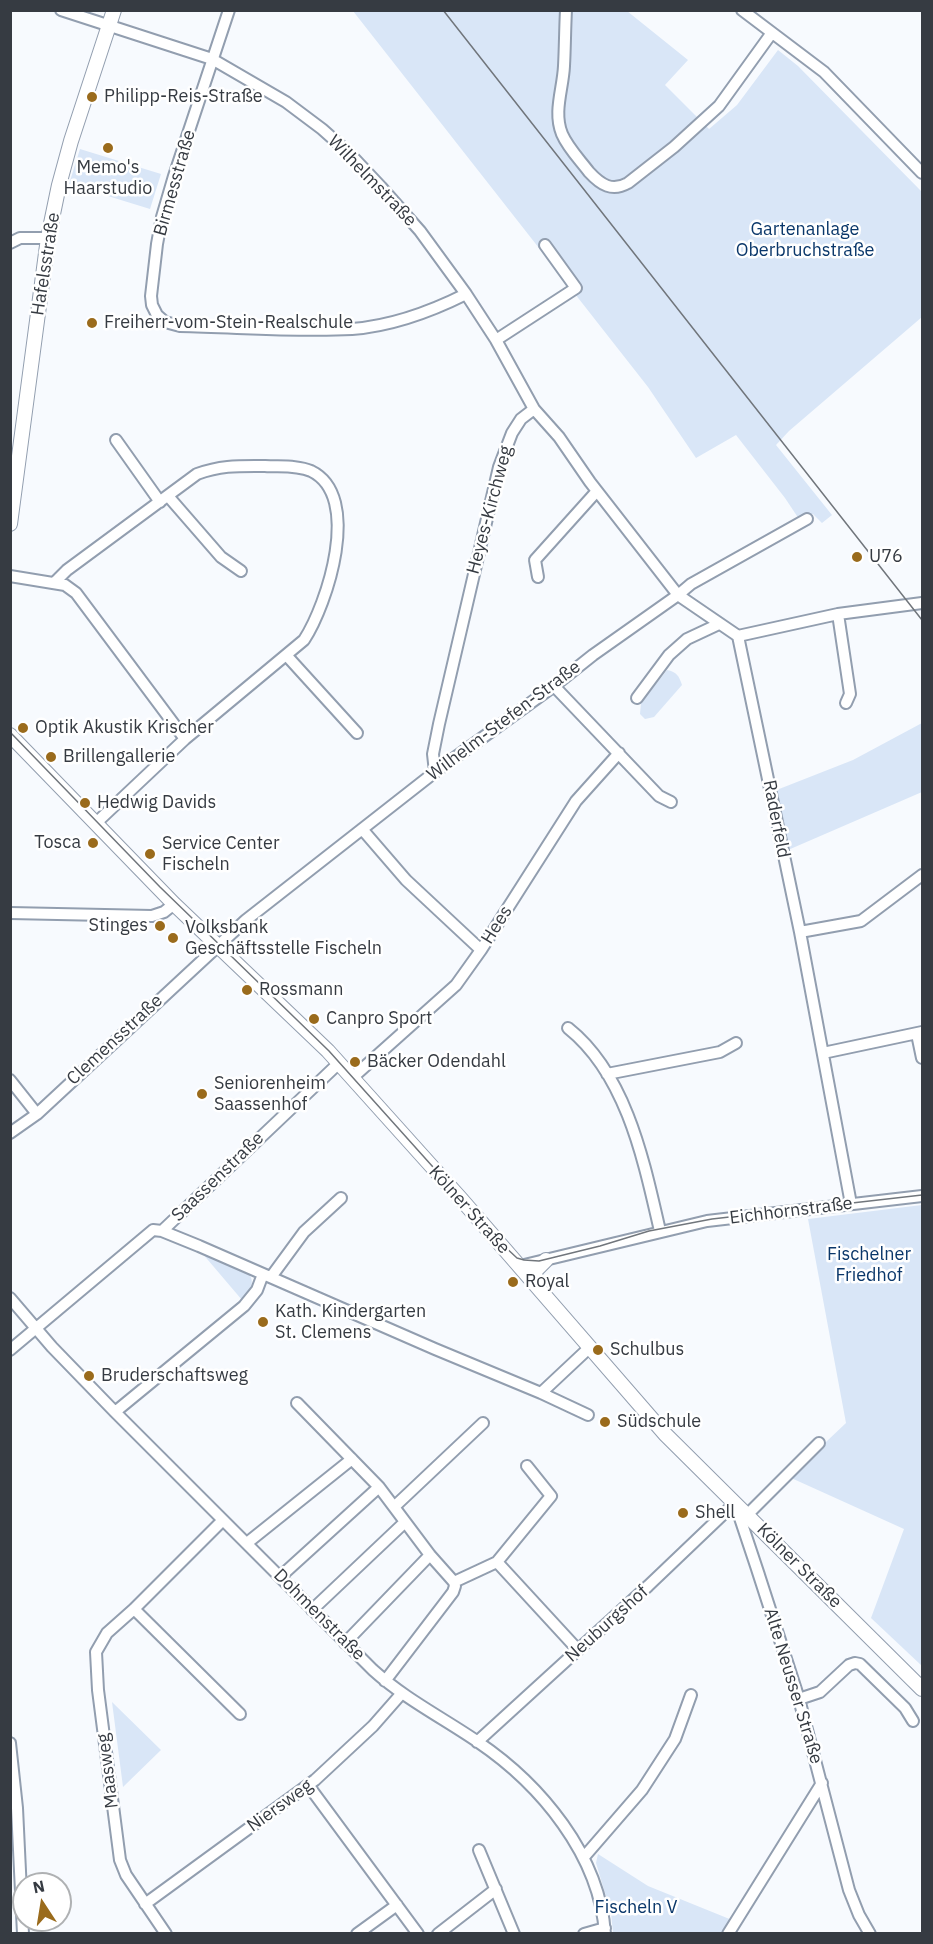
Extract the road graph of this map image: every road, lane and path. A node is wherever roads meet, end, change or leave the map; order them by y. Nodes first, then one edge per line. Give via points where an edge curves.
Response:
1 (61, 10) edge
2 (114, 10) edge
3 (229, 10) edge
4 (566, 10) edge
5 (742, 10) edge
6 (109, 25) junction
7 (771, 34) junction
8 (212, 59) junction
9 (922, 173) edge
10 (48, 238) junction
11 (10, 243) edge
12 (544, 245) dead end
13 (466, 294) junction
14 (496, 339) junction
15 (534, 409) junction
16 (116, 440) dead end
17 (597, 491) junction
18 (164, 499) junction
19 (807, 519) dead end
20 (10, 524) edge
21 (240, 571) dead end
22 (10, 576) edge
23 (538, 577) dead end
24 (54, 583) junction
25 (678, 596) junction
26 (922, 603) edge
27 (838, 614) junction
28 (719, 624) junction
29 (738, 636) junction
30 (287, 656) junction
31 (554, 686) junction
32 (637, 698) dead end
33 (846, 703) dead end
34 (357, 732) dead end
35 (10, 735) edge
36 (185, 739) junction
37 (619, 753) junction
38 (435, 772) junction
39 (671, 802) dead end
40 (96, 823) junction
41 (362, 830) junction
42 (922, 875) edge
43 (174, 904) junction
44 (10, 913) edge
45 (800, 932) junction
46 (218, 945) junction
47 (481, 950) junction
48 (568, 1028) dead end
49 (920, 1033) edge
50 (736, 1043) dead end
51 (823, 1053) junction
52 (922, 1058) edge
53 (339, 1063) junction
54 (607, 1074) junction
55 (352, 1078) junction
56 (10, 1080) edge
57 (36, 1114) junction
58 (10, 1132) edge
59 (922, 1196) edge
60 (340, 1198) dead end
61 (851, 1204) junction
62 (162, 1231) junction
63 (660, 1231) junction
64 (546, 1260) junction
65 (520, 1266) junction
66 (267, 1276) junction
67 (536, 1285) junction
68 (10, 1298) edge
69 (36, 1329) junction
70 (589, 1348) junction
71 (10, 1350) edge
72 (541, 1393) junction
73 (297, 1403) dead end
74 (114, 1412) junction
75 (588, 1415) dead end
76 (483, 1423) dead end
77 (819, 1443) dead end
78 (352, 1459) junction
79 (527, 1466) dead end
80 (379, 1487) junction
81 (735, 1503) junction
82 (394, 1507) junction
83 (747, 1515) junction
84 (223, 1520) junction
85 (404, 1522) junction
86 (247, 1543) junction
87 (430, 1555) junction
88 (497, 1562) junction
89 (281, 1576) junction
90 (454, 1582) junction
91 (134, 1609) junction
92 (312, 1610) junction
93 (345, 1643) junction
94 (578, 1650) junction
95 (385, 1681) junction
96 (922, 1689) edge
97 (402, 1693) junction
98 (691, 1695) dead end
99 (799, 1699) junction
100 (240, 1714) dead end
101 (913, 1721) dead end
102 (477, 1742) junction
103 (10, 1743) edge
104 (822, 1783) junction
105 (308, 1785) junction
106 (480, 1850) dead end
107 (584, 1857) junction
108 (496, 1889) junction
109 (145, 1904) junction
110 (397, 1905) junction
111 (605, 1931) edge
112 (23, 1934) edge
113 (166, 1934) edge
114 (357, 1934) edge
115 (418, 1934) edge
116 (438, 1934) edge
117 (514, 1934) edge
118 (584, 1934) edge
119 (728, 1934) edge
120 (870, 1934) edge

1 - 6 street, Wilhelmstraße
2 - 6 main road, Hafelsstraße
3 - 8 street
4 - 7 street via 559,124 562,136 594,177 611,188 628,183 706,119 730,93
5 - 7 street
6 - 8 street, Wilhelmstraße
6 - 10 main road, Hafelsstraße via 71,141
7 - 9 street via 825,72
8 - 13 street, Wilhelmstraße via 286,102 349,153 420,231
8 - 13 street, Birmesstraße via 162,217 151,296 157,315 180,326 352,329 425,313
10 - 11 street via 20,238
10 - 20 main road, Hafelsstraße
12 - 14 street via 576,288
13 - 14 street, Wilhelmstraße
14 - 15 street
15 - 17 street
15 - 38 street, Heyes-Kirchweg via 521,419 509,439 497,473 439,724 433,754
16 - 18 street
17 - 23 street via 536,560
17 - 25 street
18 - 21 street
18 - 24 street
18 - 30 street via 197,474 233,465 299,468 312,472 326,485 335,504 336,558 314,626
19 - 25 street, Wilhelm-Stefen-Straße via 691,584
22 - 24 street
24 - 36 street via 71,588 84,602
25 - 28 street
25 - 31 street, Wilhelm-Stefen-Straße
26 - 27 street
27 - 29 street
27 - 33 street via 850,694
28 - 29 street
28 - 32 street via 687,639 669,655
29 - 45 street, Raderfeld
30 - 34 street
30 - 36 street
31 - 37 street
31 - 38 street, Wilhelm-Stefen-Straße
35 - 40 main road, Kölner Straße
36 - 40 street
37 - 39 street via 659,796
37 - 47 street, Hees via 584,791
38 - 41 street, Wilhelm-Stefen-Straße
40 - 43 main road, Kölner Straße
41 - 46 street, Wilhelm-Stefen-Straße
41 - 47 street via 406,880
42 - 45 street via 861,921
43 - 44 street via 152,916
43 - 46 main road, Kölner Straße
45 - 51 street, Raderfeld
46 - 53 main road, Kölner Straße
46 - 57 street, Clemensstraße
47 - 55 street, Hees via 456,985
48 - 54 street via 585,1041
49 - 51 street
49 - 52 street
50 - 54 street via 720,1052
51 - 61 street, Raderfeld
53 - 55 main road, Kölner Straße
53 - 62 street, Saassenstraße
54 - 63 street via 637,1138
55 - 65 main road, Kölner Straße
56 - 57 street
57 - 58 street, Clemensstraße
59 - 61 street, Eichhornstraße
60 - 66 street
61 - 63 street, Eichhornstraße via 725,1218
62 - 66 street
62 - 69 street, Saassenstraße via 153,1230
63 - 64 street, Eichhornstraße
64 - 65 street, Eichhornstraße
64 - 67 main road via 535,1271
65 - 67 main road, Kölner Straße
66 - 72 street
66 - 74 street via 244,1306
67 - 70 main road, Kölner Straße
68 - 69 street, Dohmenstraße
69 - 71 street, Saassenstraße
69 - 74 street, Dohmenstraße
70 - 72 street
70 - 81 main road, Kölner Straße via 665,1434
72 - 75 street
73 - 78 street
74 - 84 street, Dohmenstraße
76 - 82 street
77 - 83 street
78 - 80 street
78 - 86 street
79 - 88 street via 551,1496
80 - 82 street
80 - 89 street
81 - 83 main road, Kölner Straße
81 - 94 street, Neuburgshof
81 - 99 street, Alte Neusser Straße
82 - 85 street
83 - 96 main road, Kölner Straße
84 - 86 street, Dohmenstraße
84 - 91 street, Maasweg
85 - 87 street
85 - 92 street
86 - 89 street, Dohmenstraße
87 - 90 street
87 - 93 street
88 - 90 street
88 - 94 street
89 - 92 street, Dohmenstraße
90 - 95 street via 453,1592
91 - 100 street
91 - 109 street, Maasweg via 107,1633 96,1652 96,1666 120,1860
92 - 93 street, Dohmenstraße
93 - 95 street, Dohmenstraße
94 - 102 street, Neuburgshof
95 - 97 street, Dohmenstraße
97 - 102 street, Dohmenstraße
97 - 105 street, Niersweg via 374,1726
98 - 107 street via 675,1739 642,1790
99 - 101 street via 820,1692 855,1663 905,1708
99 - 104 street, Alte Neusser Straße
102 - 107 street, Dohmenstraße via 536,1789
103 - 112 street
104 - 119 street
104 - 120 street, Alte Neusser Straße via 849,1890
105 - 109 street, Niersweg
105 - 110 street
106 - 108 street
107 - 111 street, Dohmenstraße
108 - 116 street
108 - 117 street
109 - 113 street, Maasweg
110 - 114 street
110 - 115 street
111 - 118 street

